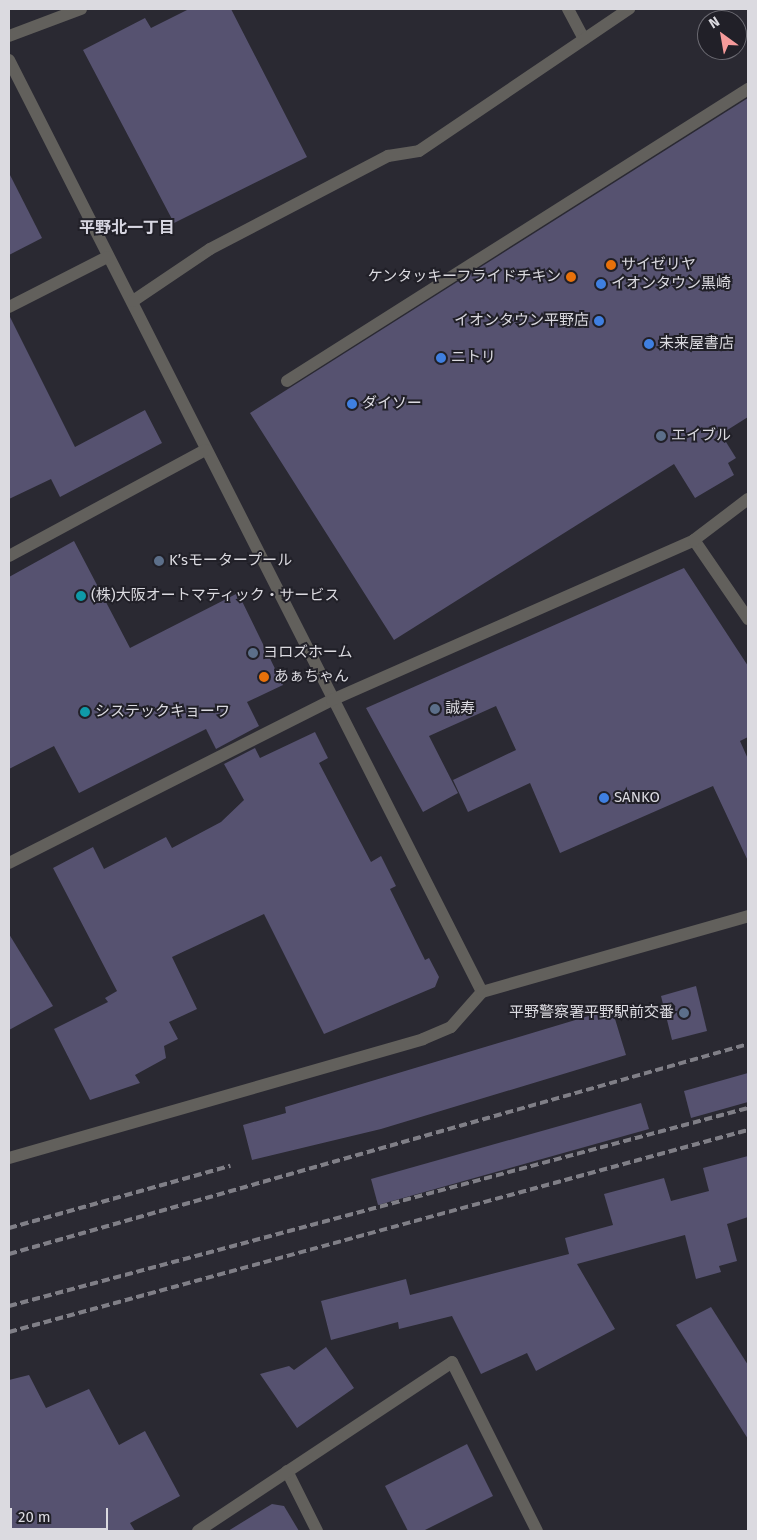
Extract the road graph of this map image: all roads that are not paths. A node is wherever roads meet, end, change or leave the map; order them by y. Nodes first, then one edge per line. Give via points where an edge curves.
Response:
1 (81, 9) edge
2 (568, 9) edge
3 (629, 9) edge
4 (9, 36) edge
5 (584, 39) junction
6 (9, 60) edge
7 (748, 89) edge
8 (107, 257) junction
9 (133, 301) junction
10 (9, 307) edge
11 (287, 381) dead end
12 (205, 450) junction
13 (748, 499) edge
14 (694, 540) junction
15 (9, 556) edge
16 (748, 619) edge
17 (332, 700) junction
18 (9, 863) edge
19 (748, 916) edge
20 (482, 992) junction
21 (9, 1158) edge
22 (287, 1471) junction
23 (198, 1531) edge
24 (318, 1531) edge
25 (537, 1531) edge

1 - 4 street
2 - 5 street
3 - 5 street
5 - 9 street via 419,151 388,156 210,249
6 - 8 street
7 - 11 street
8 - 9 street
8 - 10 street
9 - 12 street
12 - 15 street
12 - 17 street
13 - 14 street
14 - 16 street
14 - 17 street
17 - 18 street
17 - 20 street
19 - 20 street
20 - 21 street via 451,1026 423,1039
22 - 23 street
22 - 24 street
22 - 25 street via 452,1362

